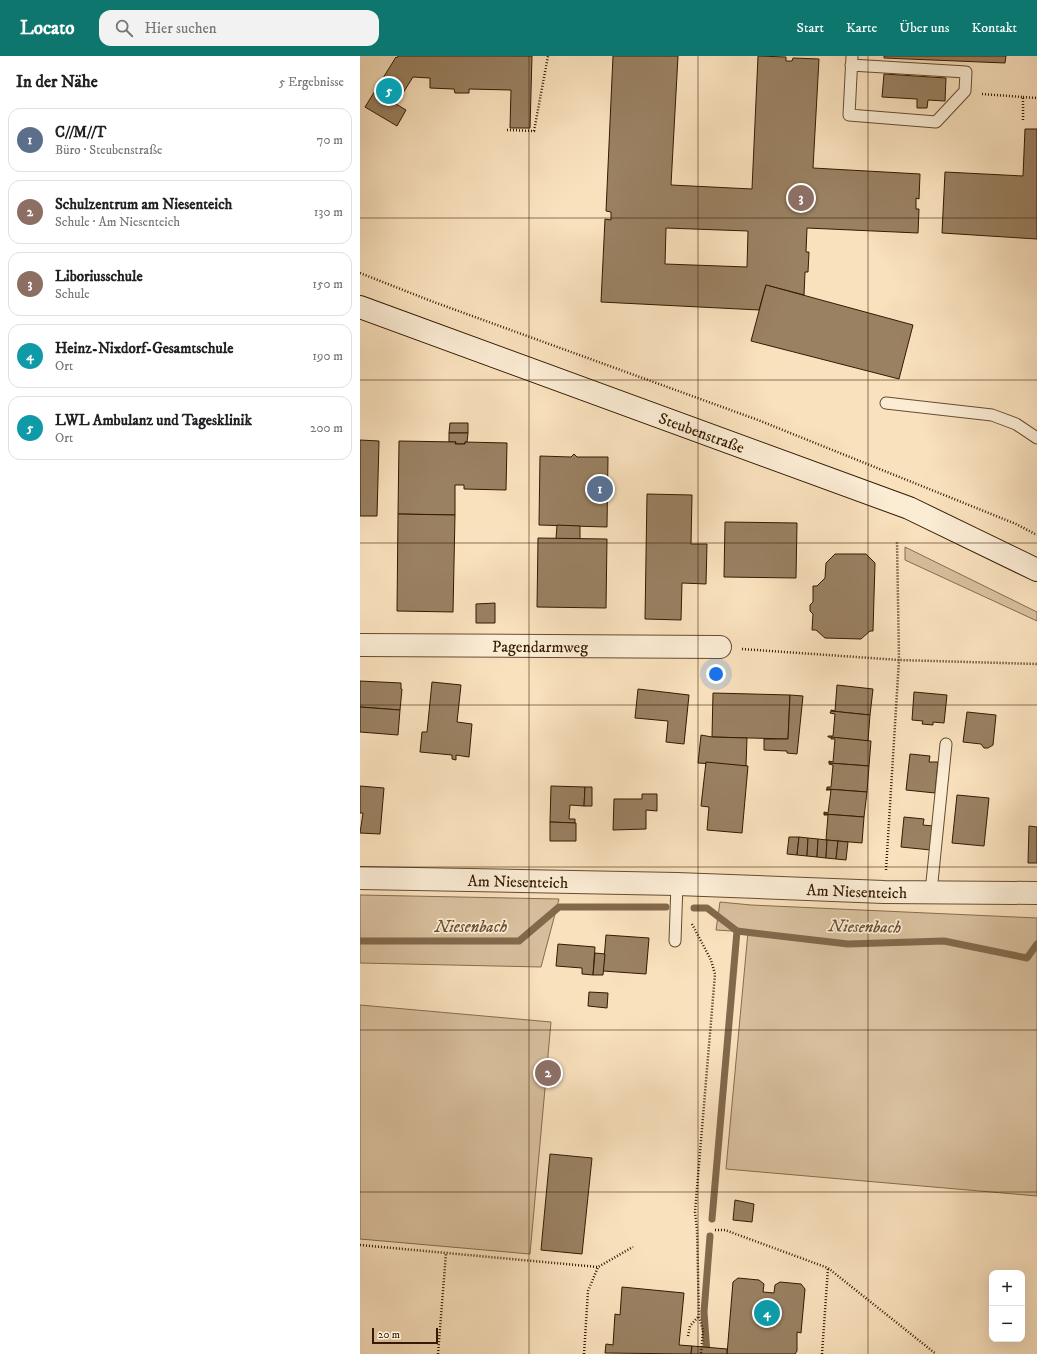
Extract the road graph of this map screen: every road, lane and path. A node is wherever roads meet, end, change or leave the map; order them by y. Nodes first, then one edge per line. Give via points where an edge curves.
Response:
1 (548, 56) edge
2 (852, 60) edge
3 (965, 91) junction
4 (1023, 97) junction
5 (1037, 98) edge
6 (1023, 120) dead end
7 (507, 130) dead end
8 (360, 273) edge
9 (360, 307) edge
10 (886, 403) dead end
11 (1037, 438) edge
12 (1037, 535) edge
13 (897, 541) dead end
14 (1037, 570) edge
15 (360, 645) edge
16 (720, 647) joint
17 (899, 660) junction
18 (1037, 664) edge
19 (946, 744) dead end
20 (360, 878) edge
21 (677, 884) junction
22 (884, 892) junction
23 (931, 892) junction
24 (1037, 893) edge
25 (691, 921) dead end
26 (675, 941) dead end
27 (715, 1230) dead end
28 (360, 1245) edge
29 (633, 1247) dead end
30 (446, 1253) junction
31 (598, 1267) junction
32 (828, 1268) junction
33 (699, 1316) junction
34 (688, 1336) dead end
35 (438, 1354) edge
36 (584, 1354) edge
37 (701, 1354) edge
38 (822, 1354) edge
39 (936, 1354) edge

1 - 7 path via 534,131
2 - 3 lane via 966,72
2 - 3 lane via 849,115 936,122
3 - 4 path
4 - 5 path
4 - 6 path
8 - 12 path via 758,420
9 - 14 street, Steubenstraße via 909,508
10 - 11 lane via 992,415 1016,424
13 - 17 path
15 - 16 street, Pagendarmweg
16 - 17 path
17 - 18 path
17 - 22 path
19 - 23 lane
20 - 21 street, Am Niesenteich
21 - 22 street, Am Niesenteich
21 - 26 lane
22 - 23 street, Am Niesenteich
23 - 24 street, Am Niesenteich
25 - 33 path via 711,960 715,974 695,1212
27 - 32 path via 725,1230
28 - 30 path
29 - 31 path
30 - 31 path
30 - 35 path
31 - 36 path via 588,1291
32 - 38 path
32 - 39 path
33 - 34 path via 690,1326
33 - 37 path via 703,1331

